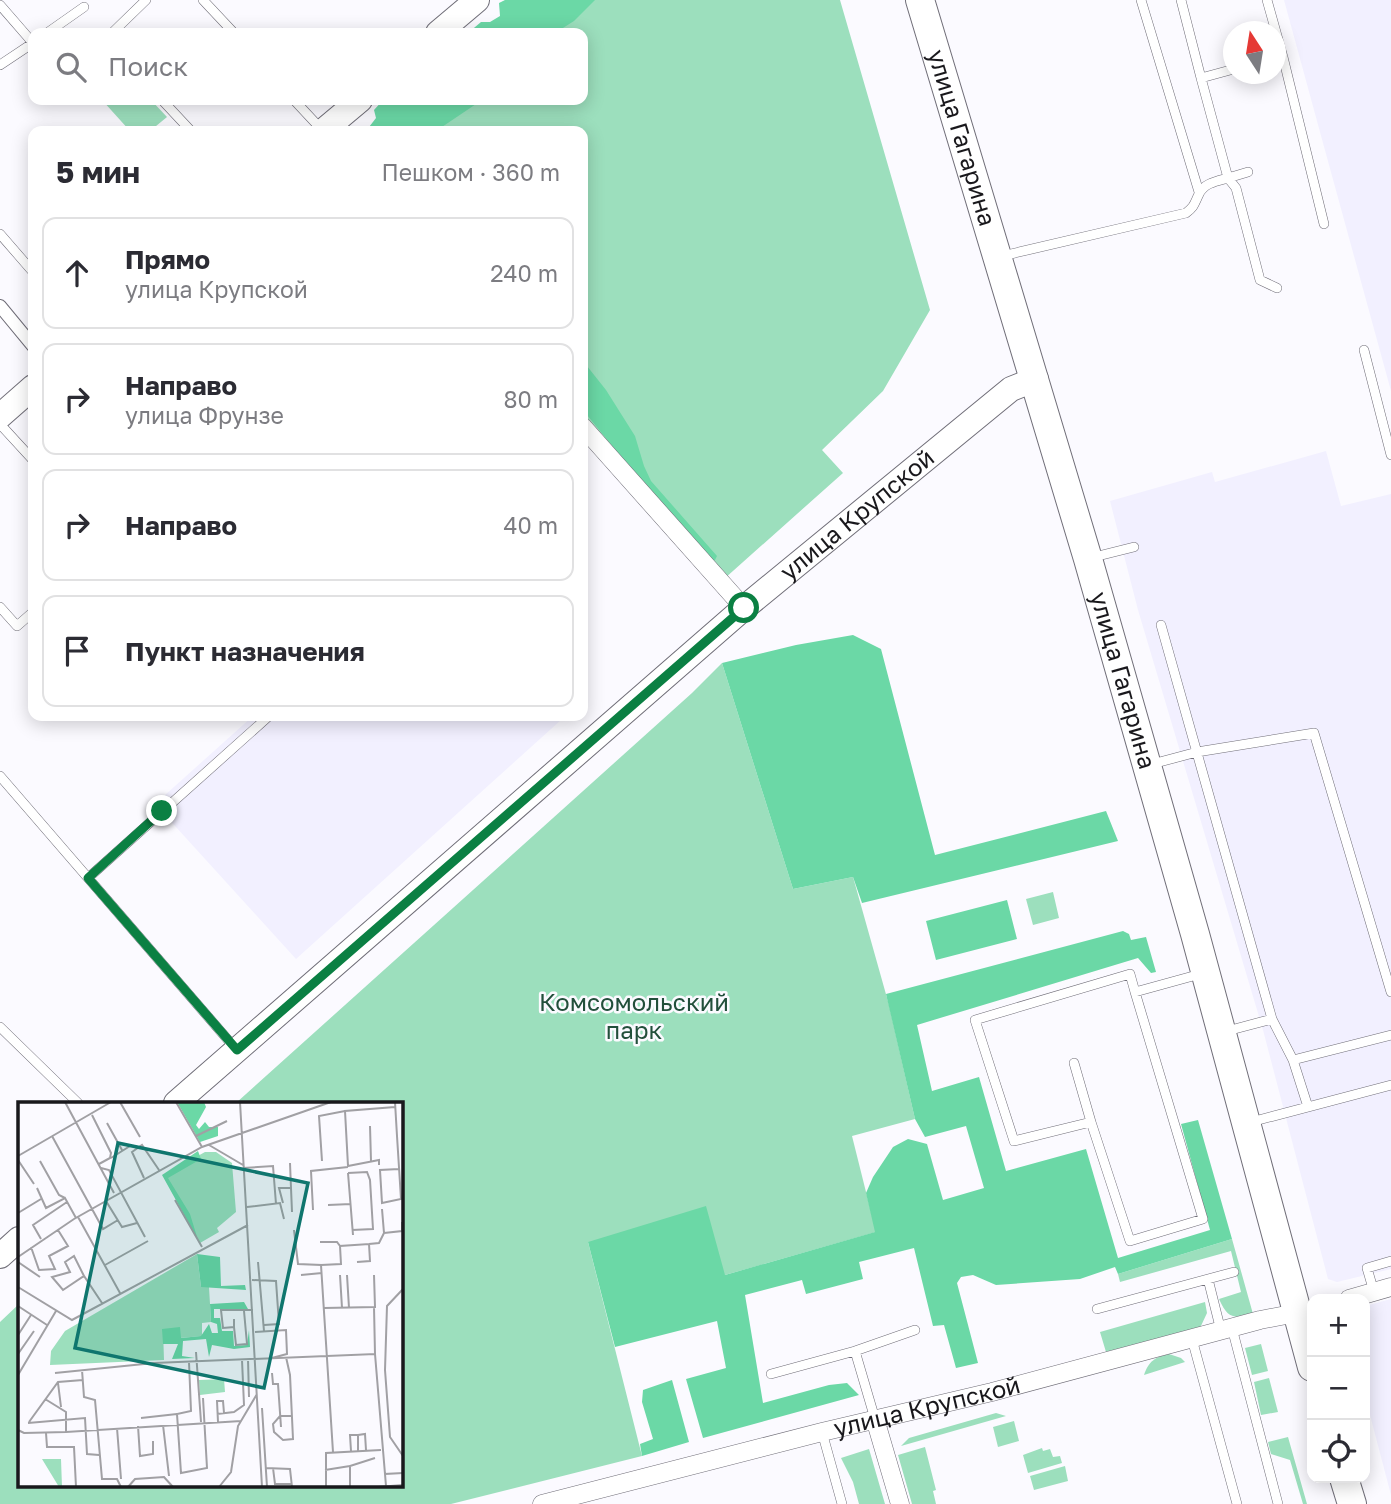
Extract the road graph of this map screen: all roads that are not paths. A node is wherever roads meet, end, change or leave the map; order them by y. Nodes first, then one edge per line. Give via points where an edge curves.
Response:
1 (146, 0) edge
2 (203, 0) edge
3 (477, 0) edge
4 (920, 0) edge
5 (1141, 0) edge
6 (1181, 0) edge
7 (1267, 0) edge
8 (0, 5) edge
9 (83, 7) dead end
10 (1271, 21) edge
11 (54, 28) edge
12 (117, 28) edge
13 (228, 28) edge
14 (444, 28) edge
15 (28, 37) edge
16 (28, 46) edge
17 (0, 65) edge
18 (1223, 72) edge
19 (1201, 78) junction
20 (1286, 83) edge
21 (167, 105) edge
22 (299, 105) edge
23 (354, 105) edge
24 (186, 126) edge
25 (318, 126) edge
26 (329, 126) edge
27 (1248, 172) dead end
28 (1228, 178) junction
29 (1199, 192) junction
30 (1325, 224) dead end
31 (0, 234) edge
32 (996, 257) junction
33 (28, 266) edge
34 (1278, 288) dead end
35 (0, 306) edge
36 (28, 340) edge
37 (1364, 350) dead end
38 (1036, 379) junction
39 (28, 391) edge
40 (0, 416) edge
41 (0, 424) edge
42 (588, 433) edge
43 (28, 455) edge
44 (1391, 455) edge
45 (1133, 547) dead end
46 (1088, 559) junction
47 (0, 607) edge
48 (744, 608) junction
49 (28, 616) edge
50 (1161, 625) dead end
51 (263, 721) edge
52 (1197, 752) junction
53 (1147, 766) junction
54 (0, 776) edge
55 (88, 878) junction
56 (1205, 972) junction
57 (1135, 992) junction
58 (1391, 992) edge
59 (1272, 1019) junction
60 (0, 1027) edge
61 (1222, 1032) junction
62 (1391, 1035) edge
63 (237, 1050) junction
64 (1293, 1060) junction
65 (1074, 1063) dead end
66 (1391, 1085) edge
67 (77, 1102) edge
68 (177, 1102) edge
69 (1308, 1107) junction
70 (1091, 1122) junction
71 (1246, 1123) junction
72 (18, 1241) edge
73 (0, 1256) edge
74 (1391, 1261) edge
75 (1234, 1272) dead end
76 (1208, 1279) junction
77 (1382, 1290) edge
78 (1097, 1309) dead end
79 (1305, 1312) edge
80 (1226, 1329) junction
81 (915, 1330) dead end
82 (1192, 1339) junction
83 (855, 1350) junction
84 (1311, 1357) edge
85 (771, 1374) dead end
86 (875, 1419) junction
87 (822, 1432) junction
88 (1346, 1483) edge
89 (542, 1504) edge
90 (842, 1504) edge
91 (900, 1504) edge
92 (1237, 1504) edge
93 (1278, 1504) edge
94 (1352, 1504) edge

1 - 12 lane
2 - 13 lane
3 - 14 main road
4 - 32 main road, улица Гагарина
5 - 29 lane
6 - 19 lane
7 - 10 lane
8 - 15 lane
9 - 11 lane
16 - 17 lane
18 - 19 lane
19 - 28 lane
20 - 30 lane
21 - 24 lane
22 - 25 lane
23 - 26 main road
27 - 28 lane
28 - 29 lane via 1210,182
28 - 34 lane via 1236,188 1260,280
29 - 32 lane via 1195,206 1186,213
31 - 33 lane
32 - 38 main road, улица Гагарина
35 - 36 street
37 - 44 lane
38 - 46 main road, улица Гагарина
38 - 48 main road, улица Крупской via 1011,388
39 - 40 main road
41 - 43 lane
42 - 48 street
45 - 46 lane
46 - 53 main road, улица Гагарина
47 - 49 lane via 16,626
48 - 63 main road, улица Крупской
50 - 52 lane
51 - 55 lane
52 - 53 lane
52 - 58 lane via 1314,733
52 - 59 lane
53 - 56 main road, улица Гагарина
54 - 55 lane
55 - 63 lane
56 - 57 lane
56 - 61 main road, улица Гагарина
57 - 70 lane via 1130,974 975,1020 1014,1141
57 - 70 lane via 1203,1219 1130,1241
59 - 61 lane
59 - 64 lane
60 - 67 lane
61 - 71 main road, улица Гагарина
62 - 64 lane
63 - 68 main road, улица Крупской
64 - 69 lane
65 - 70 lane
66 - 69 lane
69 - 71 lane
71 - 79 main road, улица Гагарина
72 - 73 main road
74 - 77 lane via 1367,1268
75 - 76 lane
76 - 78 lane
76 - 80 lane
79 - 80 street, улица Крупской
79 - 84 main road, улица Гагарина
80 - 82 street, улица Крупской
80 - 93 lane
81 - 83 lane
82 - 86 street, улица Крупской
82 - 92 lane
83 - 85 lane
83 - 86 lane
86 - 87 street, улица Крупской
86 - 91 street
87 - 89 street, улица Крупской
87 - 90 lane
88 - 94 main road

